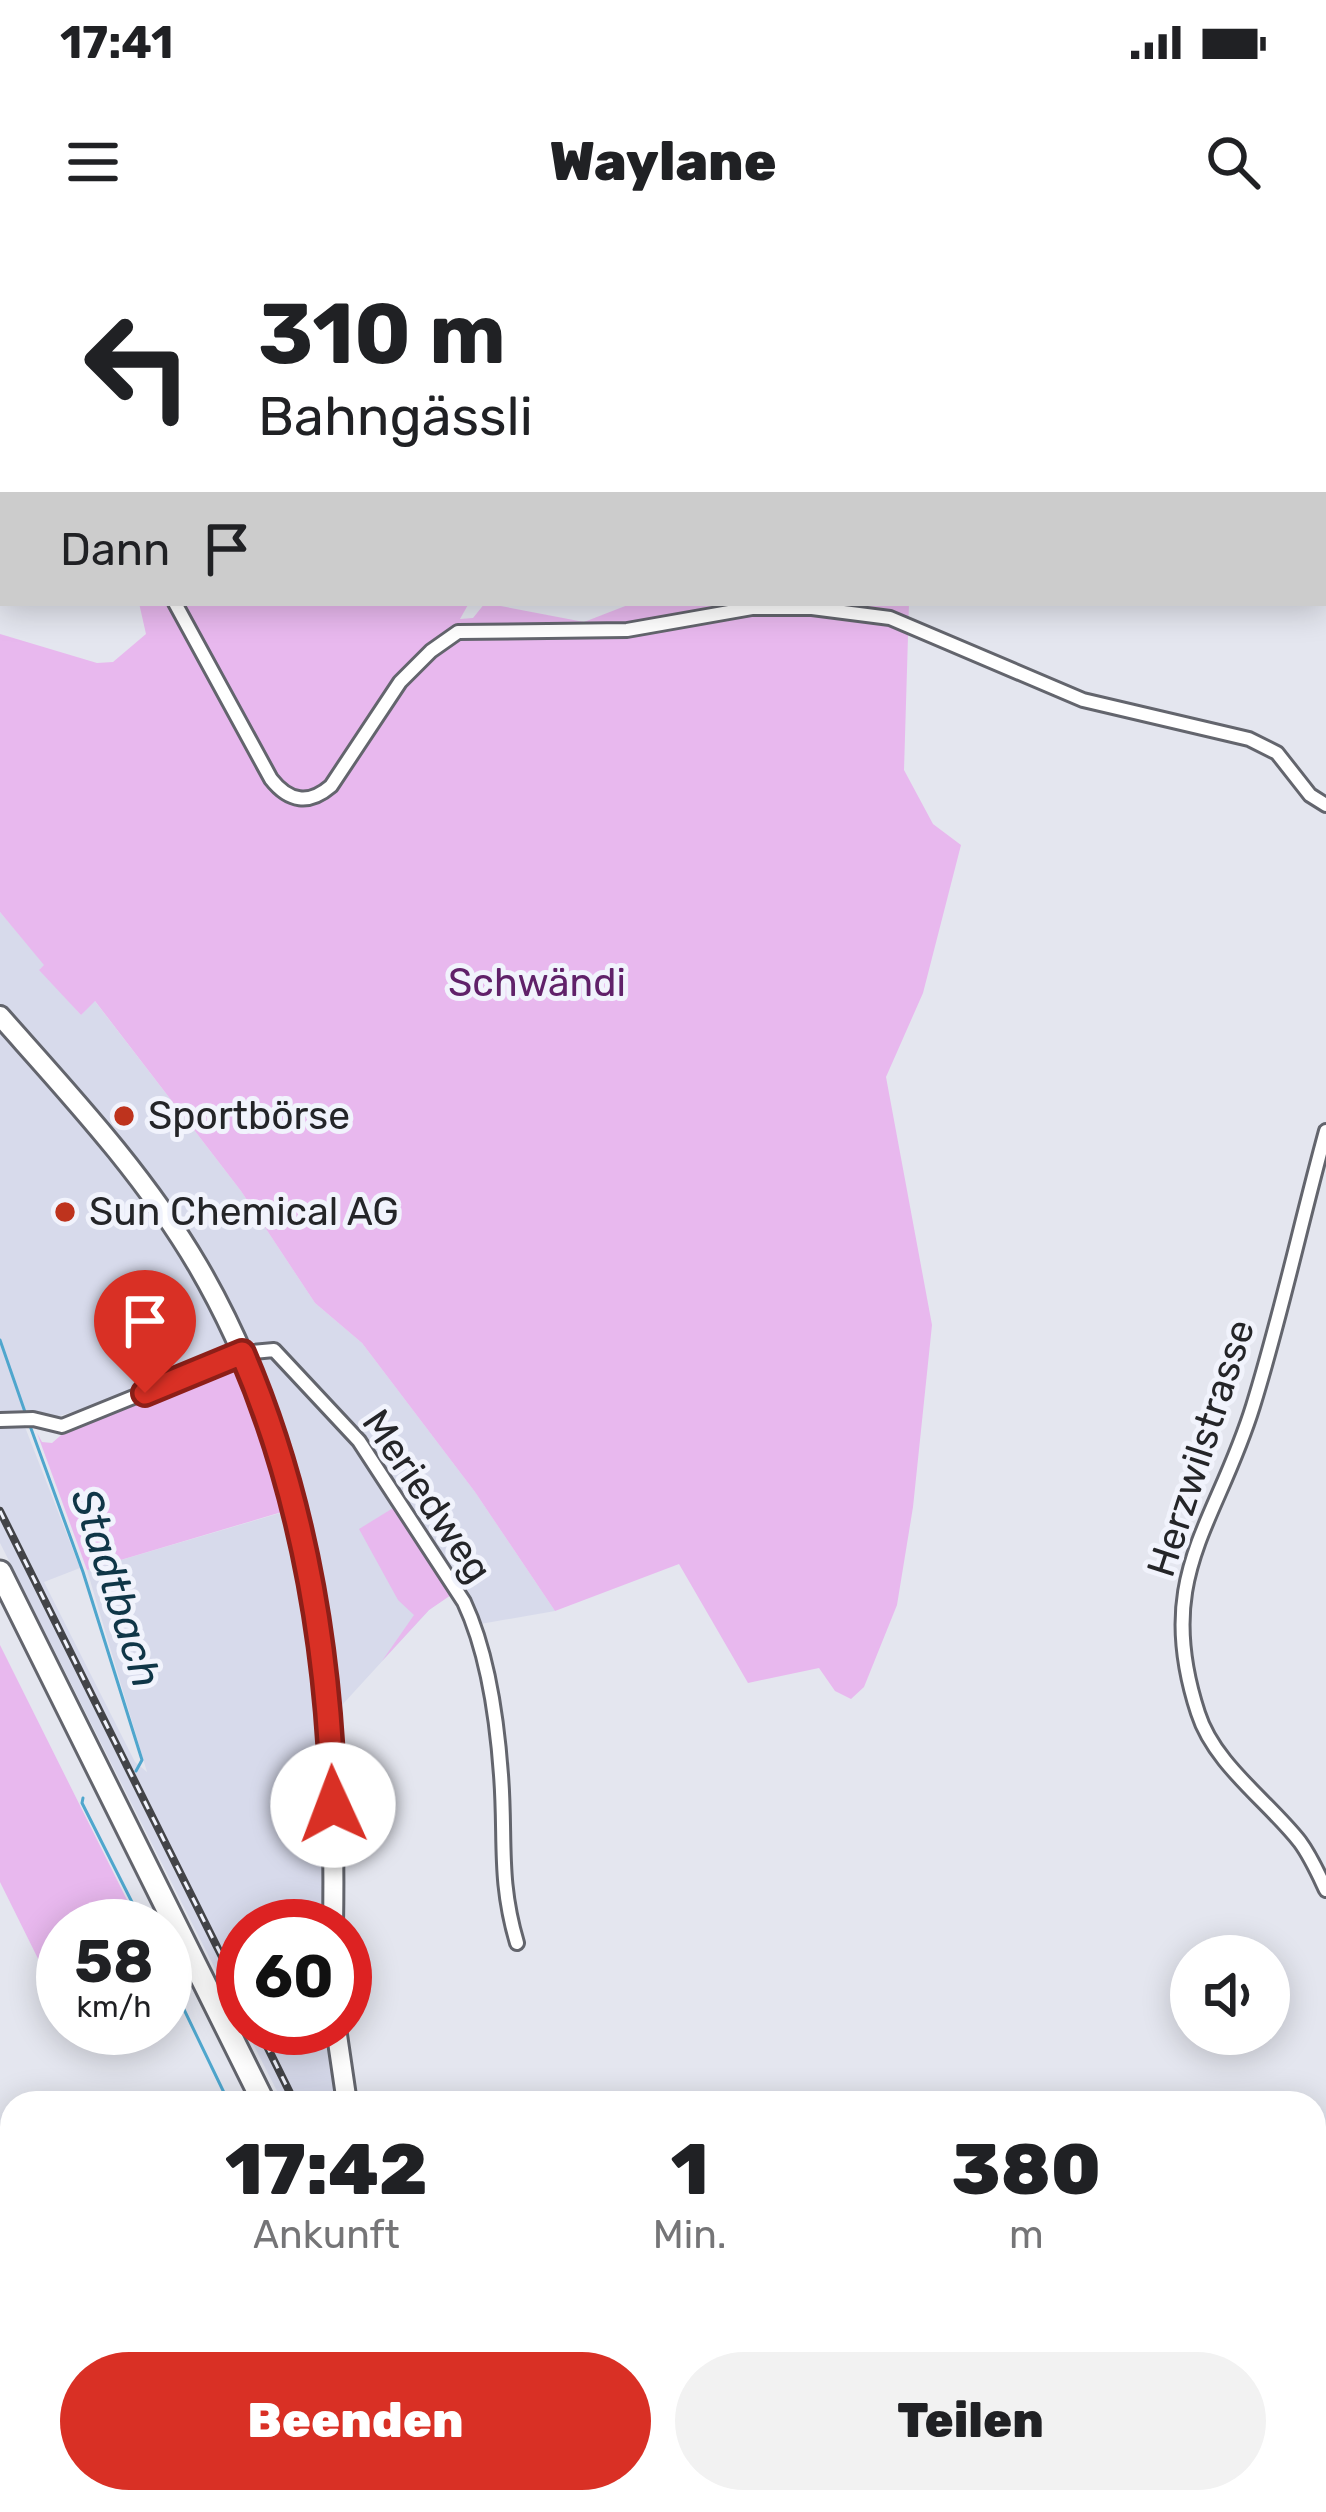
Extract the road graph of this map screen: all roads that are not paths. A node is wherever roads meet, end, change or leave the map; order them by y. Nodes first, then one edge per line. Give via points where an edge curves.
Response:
1 (177, 606) edge
2 (1326, 805) edge
3 (0, 1016) edge
4 (1326, 1131) edge
5 (242, 1353) junction
6 (0, 1420) edge
7 (0, 1572) edge
8 (0, 1604) edge
9 (1326, 1890) edge
10 (147, 1899) edge
11 (333, 1899) edge
12 (517, 1942) dead end
13 (192, 1990) edge
14 (339, 2055) edge
15 (242, 2091) edge
16 (258, 2091) edge
17 (344, 2091) edge

1 - 2 street via 271,779 298,799 331,786 400,682 458,632 627,630 770,608 890,618 1083,700 1250,739 1277,753
3 - 5 main road via 147,1190 198,1265
4 - 9 street, Herzwilstrasse via 1252,1409 1198,1539 1182,1604 1202,1723 1298,1839
5 - 6 street via 62,1426
5 - 11 main road via 284,1474 322,1648
5 - 12 street, Meriedweg via 274,1350 292,1365 373,1460 475,1625 501,1772 501,1872
7 - 16 highway
8 - 10 highway
13 - 15 highway
14 - 17 main road

